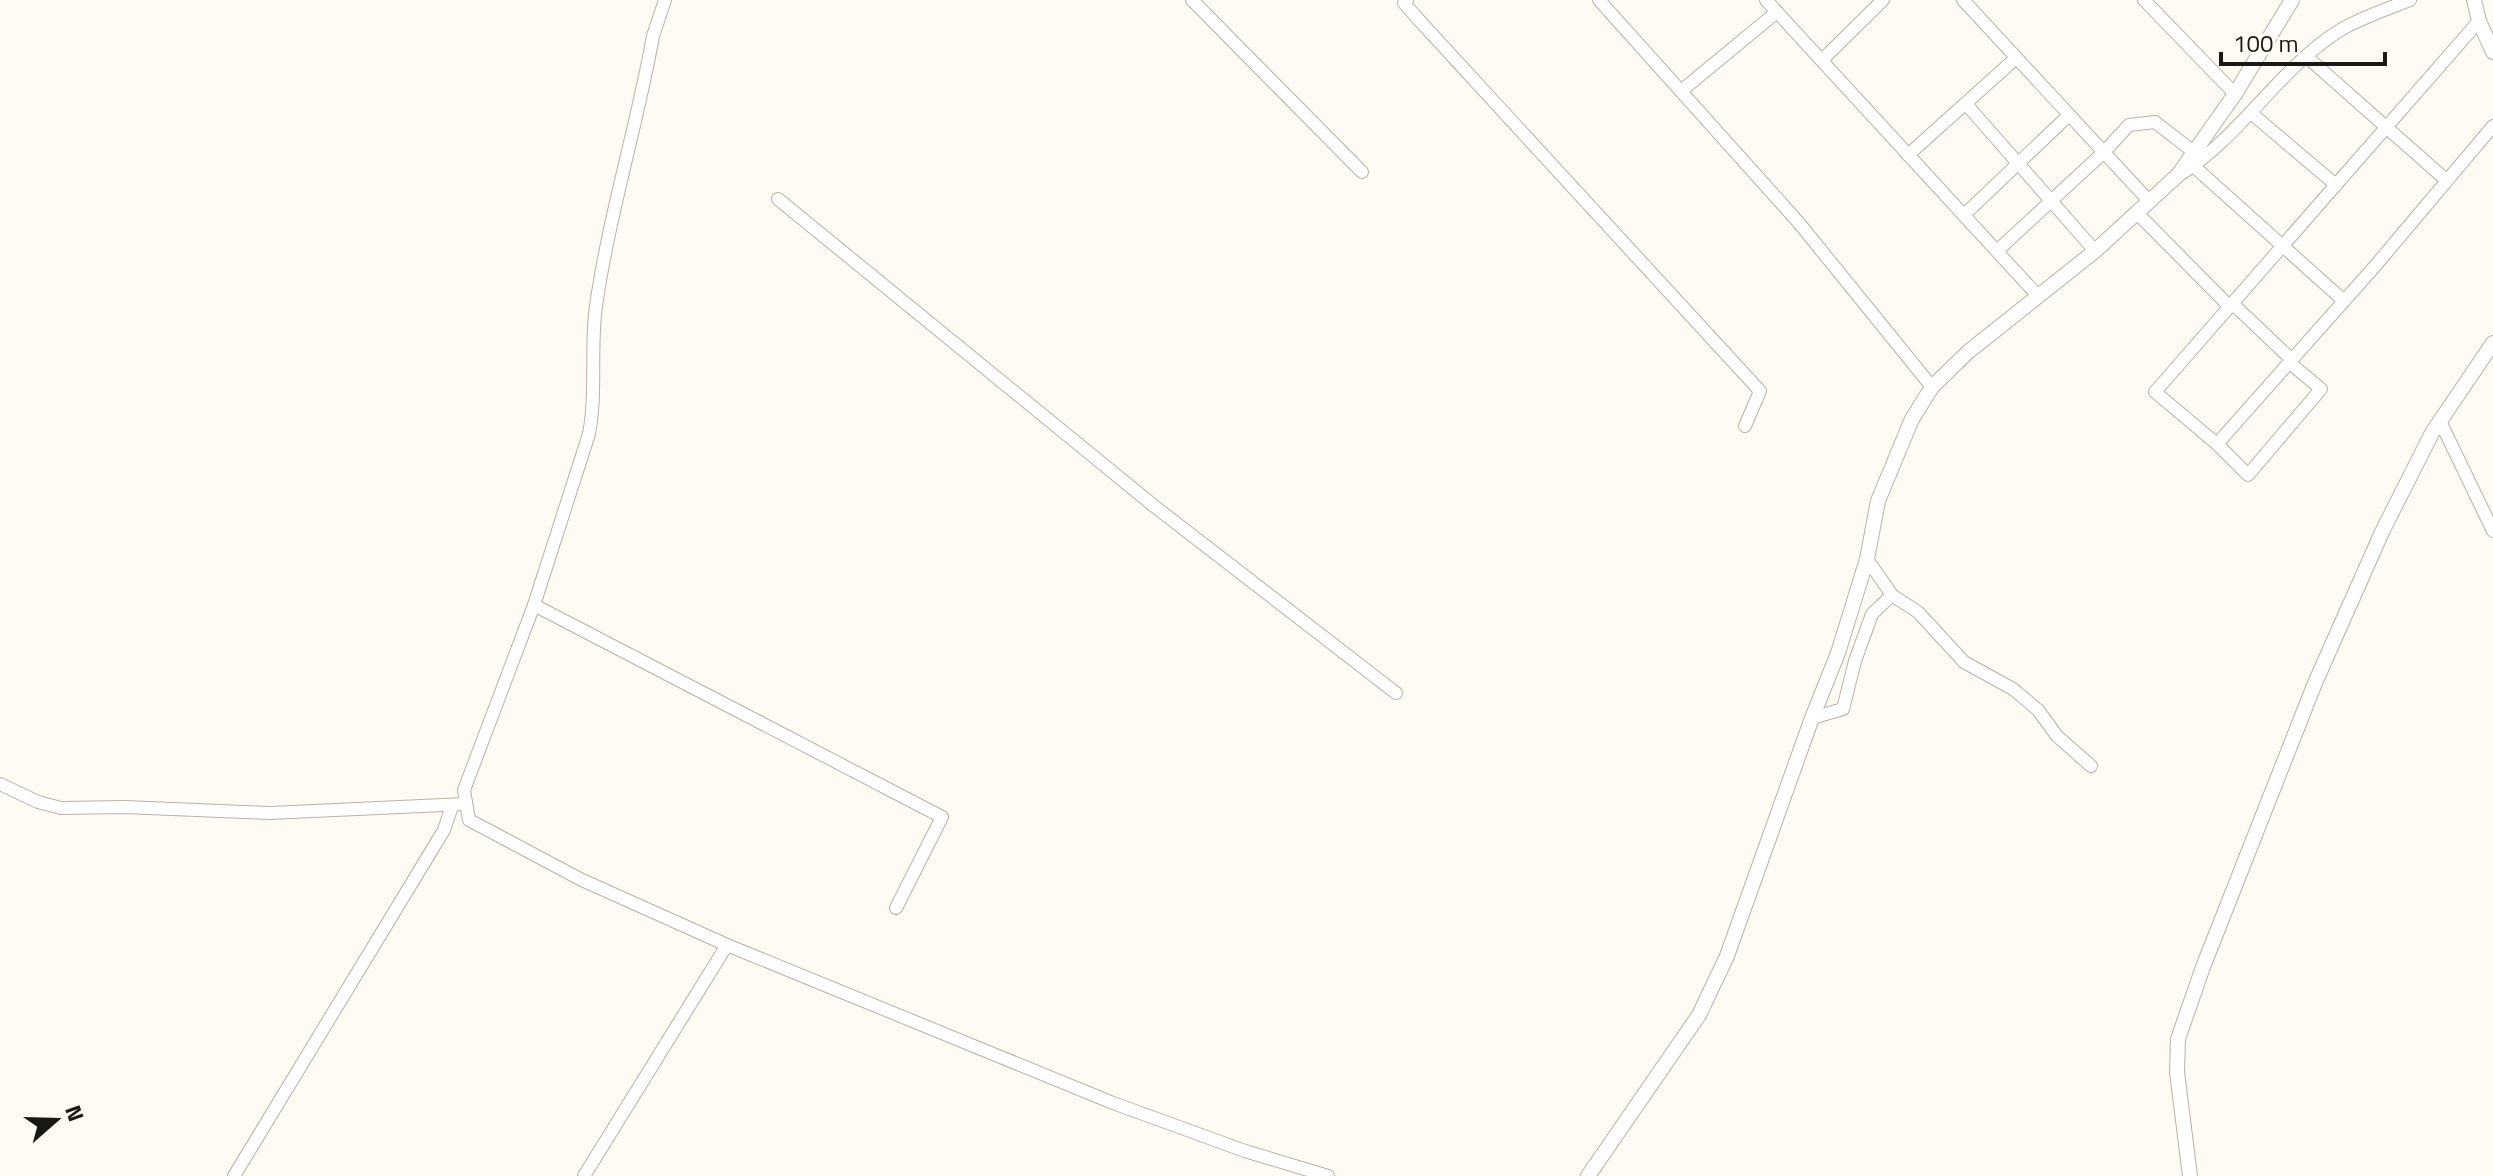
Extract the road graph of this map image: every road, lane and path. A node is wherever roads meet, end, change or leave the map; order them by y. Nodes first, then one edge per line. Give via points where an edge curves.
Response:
1 (665, 0) edge
2 (1192, 0) edge
3 (1407, 0) edge
4 (1599, 0) edge
5 (1766, 0) edge
6 (1883, 0) edge
7 (1963, 0) edge
8 (2144, 0) edge
9 (2292, 0) edge
10 (2410, 0) edge
11 (2474, 0) edge
12 (1869, 5) edge
13 (1777, 12) junction
14 (2479, 21) junction
15 (2493, 52) edge
16 (2307, 57) junction
17 (2016, 58) junction
18 (1822, 60) junction
19 (1681, 91) junction
20 (2235, 94) junction
21 (1966, 104) junction
22 (2251, 113) junction
23 (2069, 115) junction
24 (2493, 126) edge
25 (2386, 128) junction
26 (2104, 152) junction
27 (1908, 155) junction
28 (2192, 160) junction
29 (2017, 163) junction
30 (1362, 172) dead end
31 (2446, 180) junction
32 (2336, 185) junction
33 (778, 199) dead end
34 (2051, 201) junction
35 (2149, 201) junction
36 (2136, 212) junction
37 (1964, 215) junction
38 (2282, 246) junction
39 (1998, 250) junction
40 (2095, 251) junction
41 (2038, 296) junction
42 (2344, 301) junction
43 (2231, 306) junction
44 (2493, 343) edge
45 (2291, 361) junction
46 (1932, 387) junction
47 (2440, 421) junction
48 (1745, 426) dead end
49 (2217, 444) junction
50 (2493, 531) edge
51 (1867, 559) junction
52 (1892, 595) junction
53 (534, 605) junction
54 (1396, 693) dead end
55 (1812, 718) junction
56 (2091, 766) dead end
57 (0, 784) edge
58 (458, 805) junction
59 (896, 908) dead end
60 (727, 945) junction
61 (234, 1176) edge
62 (584, 1176) edge
63 (1328, 1176) edge
64 (1588, 1176) edge
65 (2190, 1176) edge

1 - 53 street via 601,280 589,434
2 - 30 street
3 - 48 street via 1404,3 1418,19 1760,391
4 - 19 street
5 - 13 street
6 - 12 street
7 - 17 street
8 - 20 street
9 - 20 street
10 - 16 street via 2343,29
11 - 14 street
12 - 18 street
13 - 18 street
13 - 19 street
14 - 15 street
14 - 25 street
16 - 22 street
16 - 25 street
17 - 21 street
17 - 23 street
18 - 27 street
19 - 46 street via 1799,223
20 - 28 street
21 - 27 street
21 - 29 street
22 - 28 street
22 - 32 street
23 - 26 street
23 - 29 street
24 - 31 street
25 - 31 street
25 - 32 street
26 - 28 street via 2129,125 2155,122
26 - 34 street
26 - 35 street
27 - 37 street
28 - 35 street
28 - 38 street
29 - 34 street
29 - 37 street
31 - 42 street
32 - 38 street
33 - 54 street via 1154,506
34 - 39 street
34 - 40 street
35 - 36 street
36 - 40 street
36 - 43 street
37 - 39 street
38 - 42 street
38 - 43 street
39 - 41 street
40 - 41 street
41 - 46 street
42 - 45 street
43 - 45 street
43 - 49 street via 2155,392
44 - 47 street
45 - 49 street
45 - 49 street via 2321,389 2248,475
46 - 51 street via 1912,419 1879,498
47 - 50 street
47 - 65 street via 2382,532 2315,683 2178,1039
51 - 52 street
51 - 55 street
52 - 55 street via 1872,614 1843,709
52 - 56 street via 1918,612 1964,662 2038,710 2057,736
53 - 58 street
53 - 59 street via 942,817
55 - 64 street via 1752,891 1699,1015
57 - 58 street via 61,808 270,813
58 - 60 street via 480,827
58 - 61 street
60 - 62 street
60 - 63 street via 1113,1103

